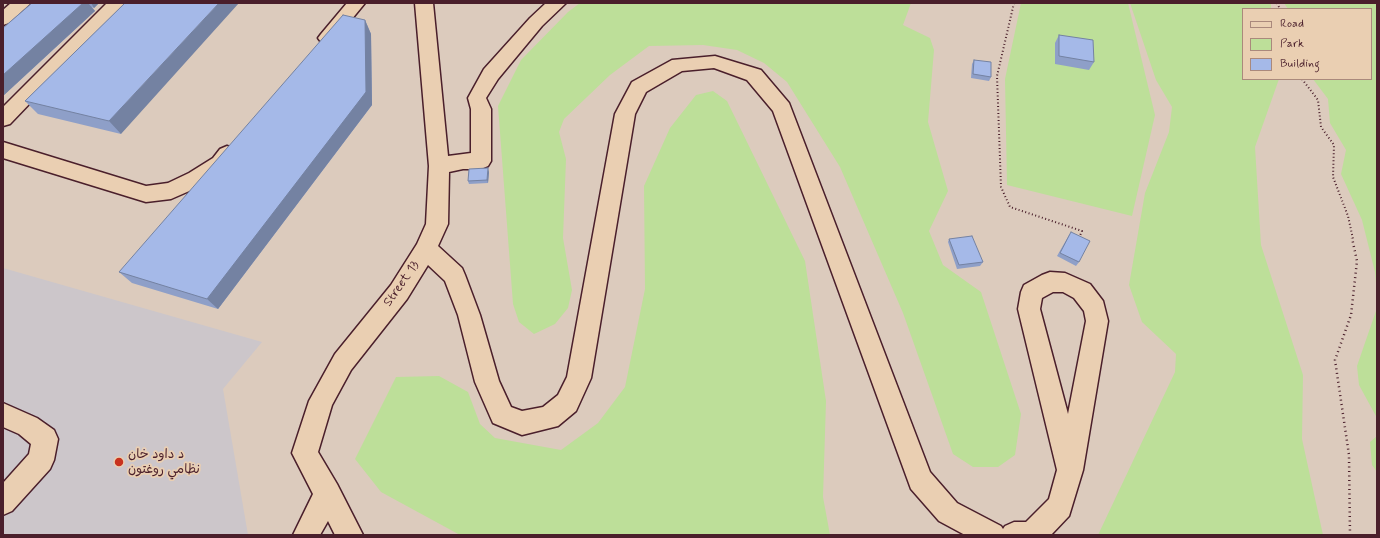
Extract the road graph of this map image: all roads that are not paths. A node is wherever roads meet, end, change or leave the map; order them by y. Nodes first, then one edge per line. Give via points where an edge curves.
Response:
1 (22, 3) edge
2 (117, 3) edge
3 (356, 3) edge
4 (424, 3) edge
5 (557, 3) edge
6 (3, 19) edge
7 (316, 51) edge
8 (3, 119) edge
9 (238, 141) edge
10 (3, 150) edge
11 (439, 166) junction
12 (426, 249) junction
13 (3, 415) edge
14 (1070, 470) junction
15 (328, 494) junction
16 (3, 502) edge
17 (306, 535) edge
18 (350, 535) edge
19 (992, 535) edge
20 (1014, 535) edge

1 - 6 street
2 - 8 street
3 - 7 street
4 - 11 street, Street 13
5 - 11 street via 536,22 491,74 477,98 481,109 481,161 463,161
9 - 10 street via 220,163 196,179 172,191 146,194
11 - 12 street, Street 13 via 437,224
12 - 15 street, Street 13 via 399,292 343,362 321,401 305,453
12 - 19 street via 454,275 469,315 487,382 502,415 522,423 549,418 567,403 578,378 625,114 639,87 678,65 715,62 754,75 782,108 920,480 948,512
13 - 16 street via 28,426 45,439 41,460
14 - 14 street via 1030,309 1032,292 1050,282 1065,283 1082,291 1095,308 1097,322
14 - 20 street via 1060,507 1032,534
15 - 17 street
15 - 18 street, Street 13

